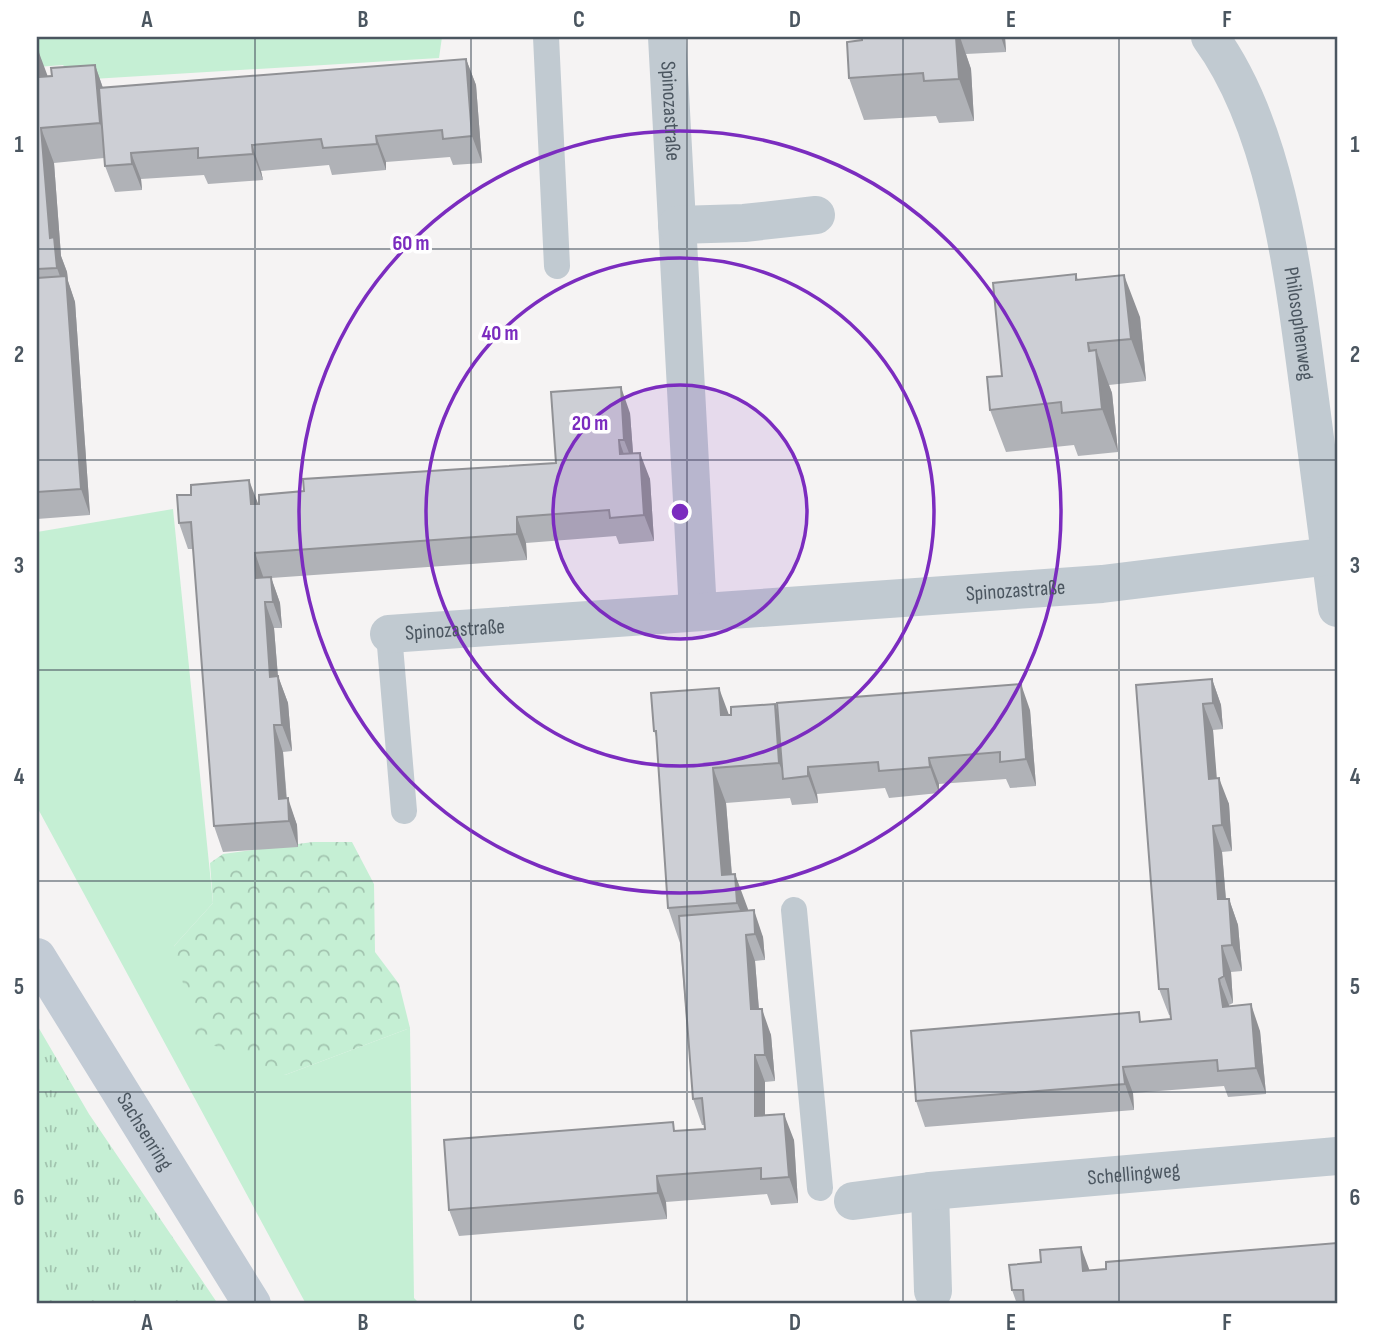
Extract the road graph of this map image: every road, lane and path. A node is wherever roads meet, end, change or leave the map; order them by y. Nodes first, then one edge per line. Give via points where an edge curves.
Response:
1 (546, 37) edge
2 (667, 37) edge
3 (1225, 41) edge
4 (816, 215) dead end
5 (677, 225) junction
6 (557, 266) dead end
7 (1331, 556) junction
8 (1337, 608) edge
9 (698, 612) junction
10 (389, 634) joint
11 (404, 811) dead end
12 (794, 910) dead end
13 (37, 957) edge
14 (1337, 1156) edge
15 (930, 1191) junction
16 (836, 1194) joint
17 (933, 1291) dead end
18 (252, 1304) edge

1 - 6 lane
2 - 5 street, Spinozastraße
3 - 7 street, Philosophenweg via 1260,137 1293,274
4 - 5 street
5 - 9 street, Spinozastraße
7 - 8 street, Philosophenweg
7 - 9 street, Spinozastraße via 1102,584
9 - 10 street, Spinozastraße
10 - 11 lane, Spinozastraße
12 - 16 lane
13 - 18 street, Sachsenring
14 - 15 street, Schellingweg
15 - 16 street, Schellingweg
15 - 17 street

